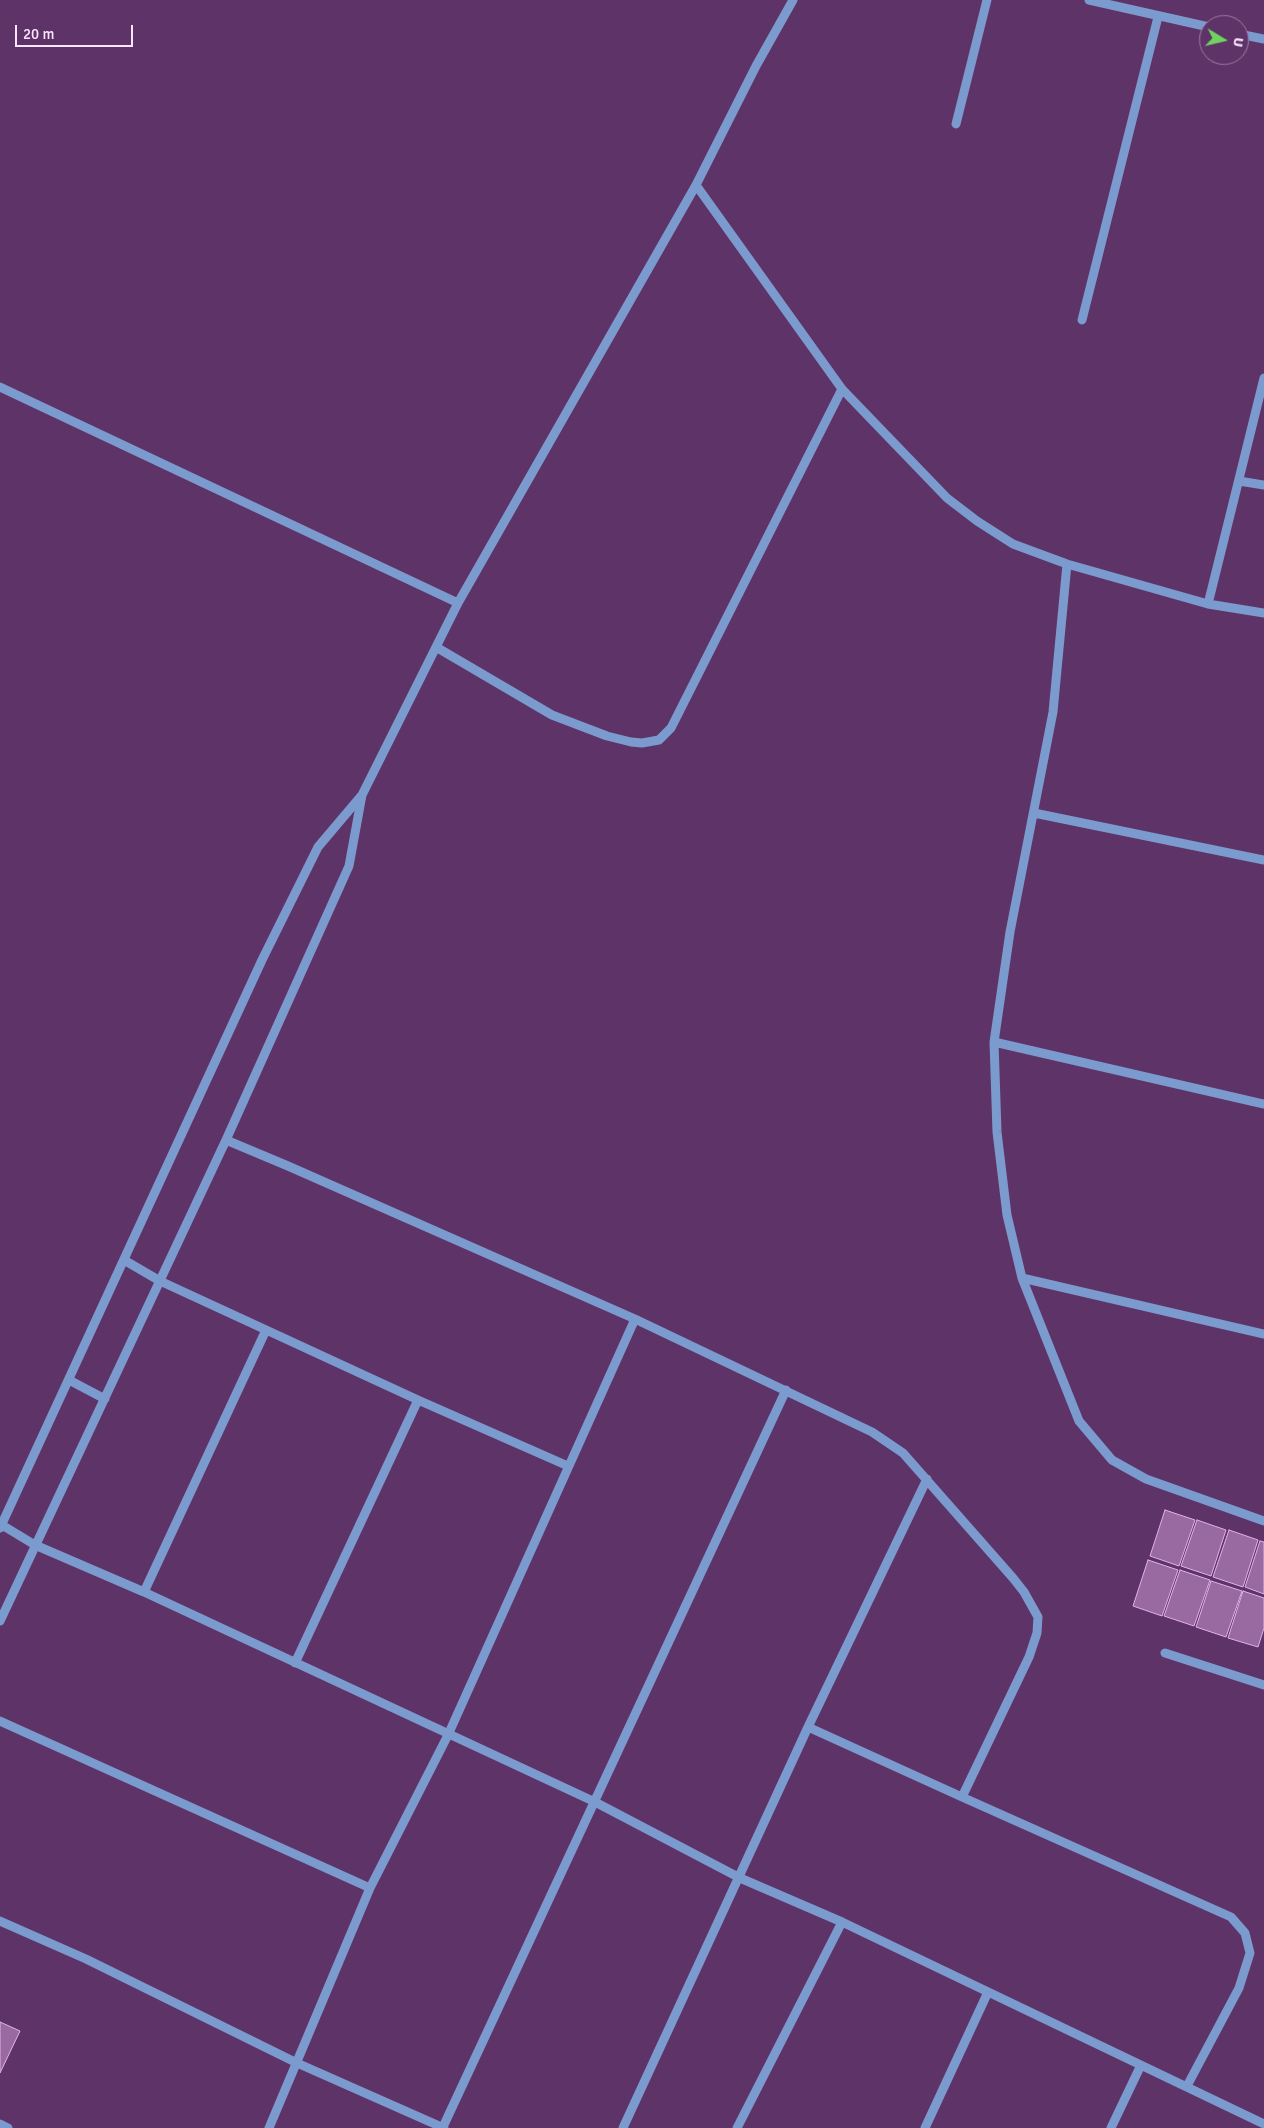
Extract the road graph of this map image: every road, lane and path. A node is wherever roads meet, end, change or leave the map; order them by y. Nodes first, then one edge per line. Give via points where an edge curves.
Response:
1 (793, 0) edge
2 (987, 0) edge
3 (1089, 0) edge
4 (1158, 17) junction
5 (1199, 26) edge
6 (1249, 36) edge
7 (1264, 39) edge
8 (956, 124) dead end
9 (696, 185) junction
10 (1082, 320) dead end
11 (1264, 378) edge
12 (0, 387) edge
13 (842, 389) junction
14 (1239, 481) junction
15 (1264, 485) edge
16 (1068, 564) junction
17 (458, 604) junction
18 (1208, 604) junction
19 (1264, 612) edge
20 (436, 647) junction
21 (362, 795) junction
22 (1034, 813) junction
23 (1264, 860) edge
24 (994, 1042) junction
25 (1264, 1104) edge
26 (226, 1140) junction
27 (124, 1260) junction
28 (1022, 1278) junction
29 (160, 1281) junction
30 (635, 1320) junction
31 (266, 1330) junction
32 (1264, 1334) edge
33 (69, 1380) junction
34 (786, 1390) junction
35 (104, 1399) junction
36 (418, 1400) junction
37 (568, 1466) junction
38 (927, 1479) junction
39 (1264, 1521) edge
40 (1, 1527) edge
41 (35, 1545) junction
42 (144, 1592) junction
43 (0, 1621) edge
44 (1165, 1653) dead end
45 (295, 1663) junction
46 (1264, 1685) edge
47 (0, 1721) edge
48 (808, 1727) junction
49 (448, 1735) junction
50 (962, 1797) junction
51 (595, 1802) junction
52 (740, 1878) junction
53 (370, 1888) junction
54 (0, 1921) edge
55 (842, 1922) junction
56 (988, 1992) junction
57 (296, 2063) junction
58 (1141, 2065) junction
59 (1187, 2086) junction
60 (0, 2124) edge
61 (1264, 2124) edge
62 (8, 2128) edge
63 (268, 2128) edge
64 (444, 2128) edge
65 (623, 2128) edge
66 (737, 2128) edge
67 (925, 2128) edge
68 (1111, 2128) edge

1 - 9 street
2 - 8 street
3 - 4 street
4 - 5 street
4 - 10 street
6 - 7 street
9 - 13 street
9 - 17 street
11 - 14 street
12 - 17 street
13 - 16 street via 947,498 1013,544
13 - 20 street via 671,728 660,740 631,742 552,714
14 - 15 street
14 - 18 street
16 - 18 street
16 - 22 street via 1053,712
17 - 20 street
18 - 19 street
20 - 21 street
21 - 26 street via 349,866
21 - 27 street via 318,848 258,969
22 - 23 street
22 - 24 street via 1010,932
24 - 25 street
24 - 28 street via 997,1132 1006,1206
26 - 29 street
26 - 30 street
27 - 29 street
27 - 33 street
28 - 32 street
28 - 39 street via 1079,1421 1112,1460 1146,1479
29 - 31 street
29 - 35 street
30 - 34 street
30 - 37 street
31 - 36 street
31 - 42 street
33 - 35 street
33 - 40 street
34 - 38 street via 872,1432 903,1453
34 - 51 street
35 - 41 street
36 - 37 street
36 - 45 street
37 - 49 street
38 - 48 street
38 - 50 street via 1024,1592 1038,1617 1030,1657
40 - 41 street
41 - 42 street
41 - 43 street
42 - 45 street
44 - 46 street
45 - 49 street
47 - 53 street
48 - 50 street
48 - 52 street
49 - 51 street
49 - 53 street
50 - 59 street via 1231,1917 1245,1933 1250,1953 1239,1988
51 - 52 street
51 - 64 street
52 - 55 street
52 - 65 street
53 - 57 street
54 - 57 street via 86,1959
55 - 56 street
55 - 66 street
56 - 58 street
56 - 67 street
57 - 63 street
57 - 64 street
58 - 59 street
58 - 68 street
59 - 61 street
60 - 62 street

